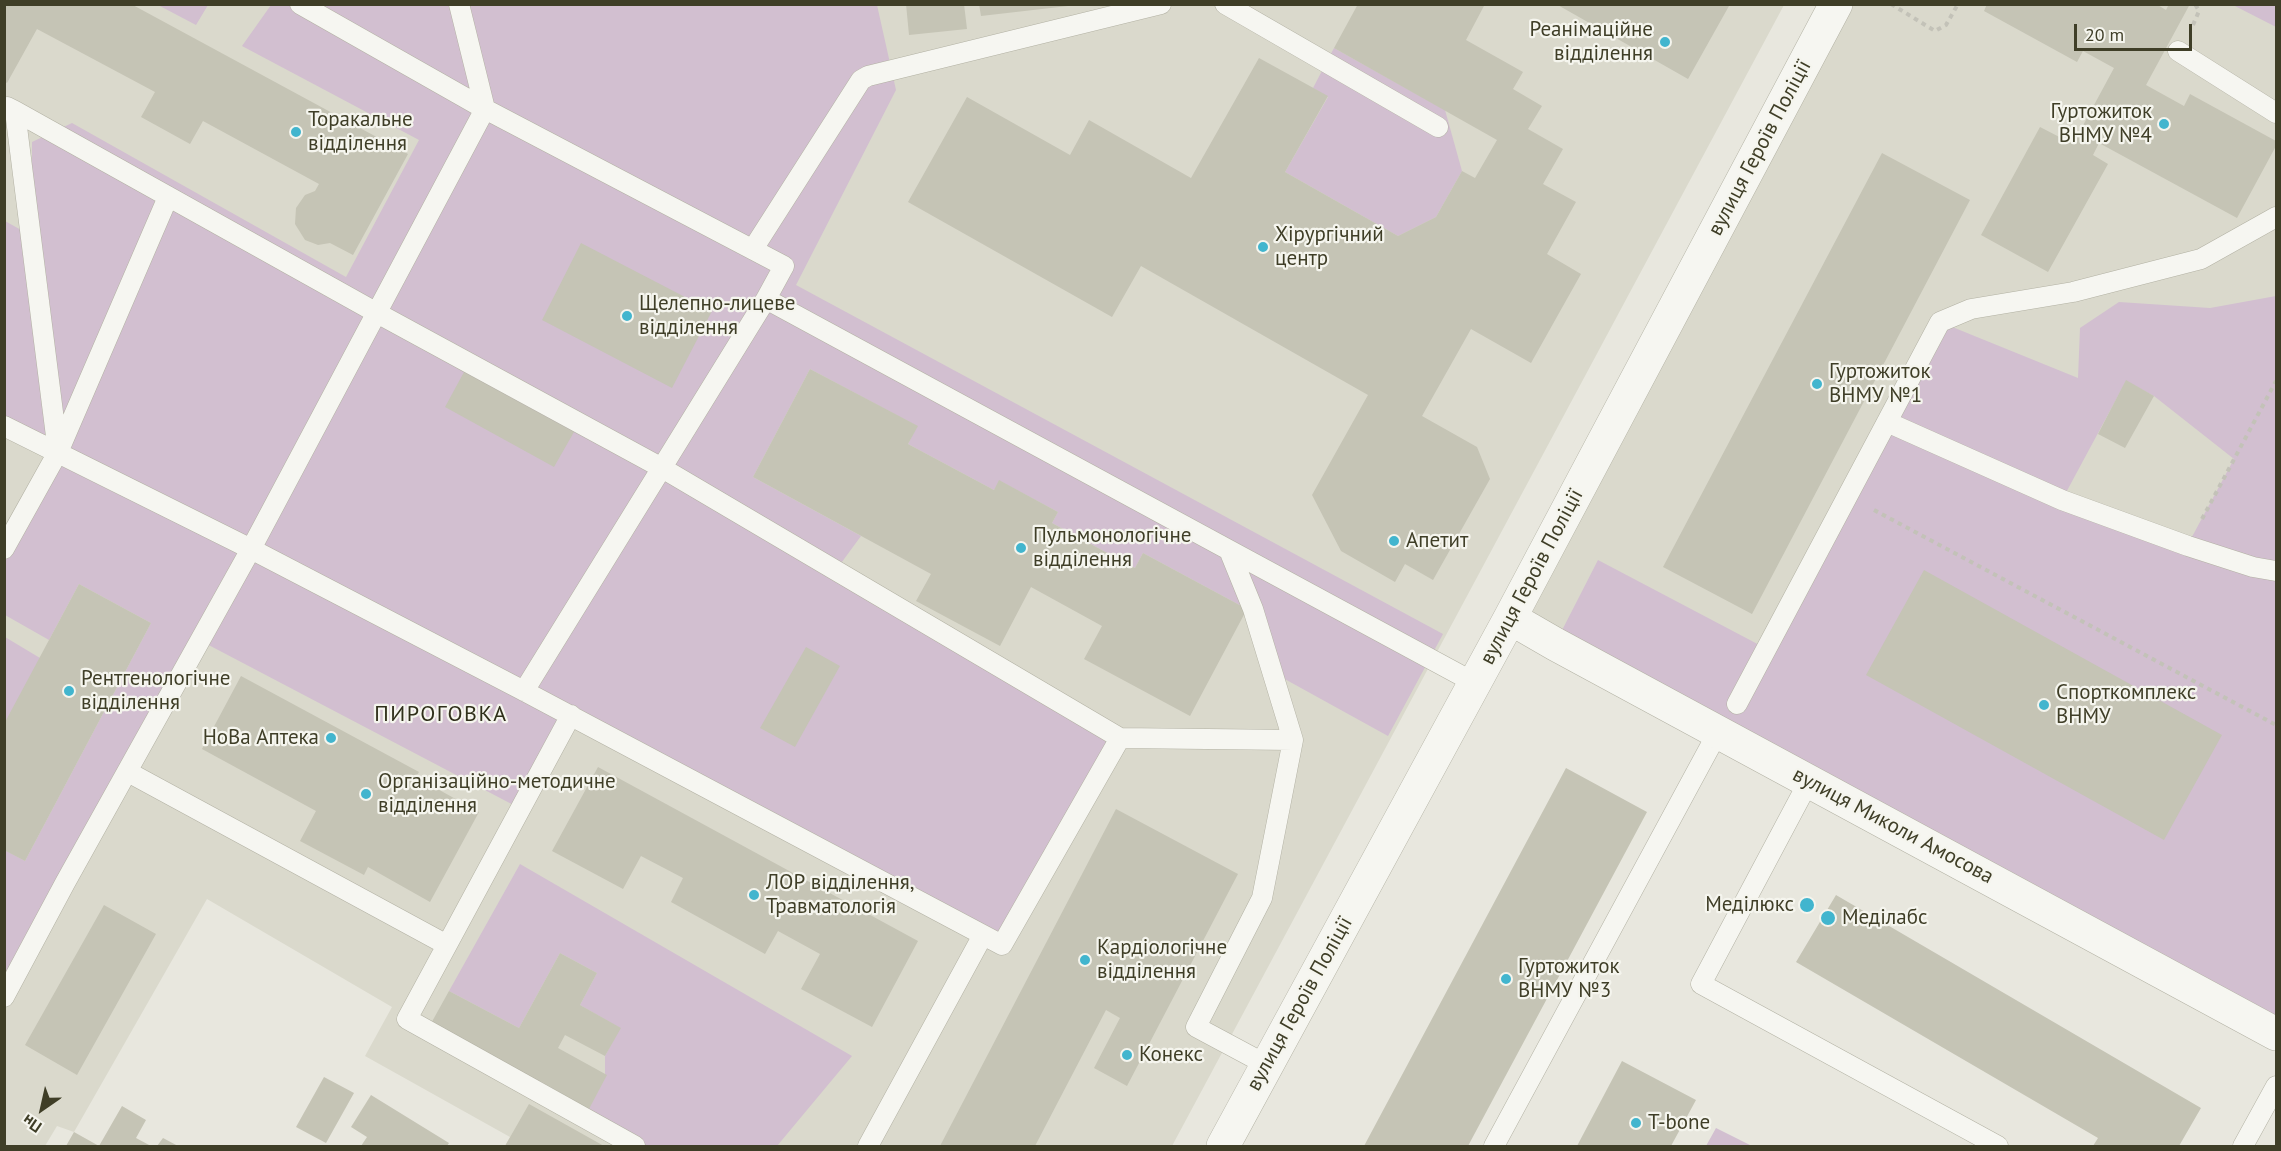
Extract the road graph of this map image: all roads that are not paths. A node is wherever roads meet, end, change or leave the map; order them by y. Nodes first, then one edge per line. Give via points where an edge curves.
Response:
1 (300, 4) edge
2 (459, 4) edge
3 (1161, 4) edge
4 (1225, 4) edge
5 (1836, 4) edge
6 (2178, 51) dead end
7 (10, 109) edge
8 (485, 109) junction
9 (2277, 113) edge
10 (1438, 127) dead end
11 (168, 197) junction
12 (2277, 217) edge
13 (753, 249) junction
14 (766, 299) junction
15 (377, 313) junction
16 (1887, 422) junction
17 (4, 426) edge
18 (58, 452) junction
19 (662, 468) junction
20 (4, 549) edge
21 (251, 549) junction
22 (1230, 550) junction
23 (2277, 571) edge
24 (1510, 618) junction
25 (1475, 683) junction
26 (524, 690) junction
27 (1737, 704) dead end
28 (571, 716) junction
29 (1718, 732) junction
30 (1120, 738) junction
31 (1293, 740) junction
32 (128, 772) junction
33 (1809, 781) junction
34 (983, 935) junction
35 (447, 945) junction
36 (4, 997) edge
37 (2277, 1034) edge
38 (1267, 1065) junction
39 (2277, 1086) edge
40 (635, 1146) edge
41 (868, 1146) edge
42 (1223, 1146) edge
43 (1494, 1146) edge
44 (1998, 1146) edge
45 (2243, 1146) edge

1 - 8 lane
2 - 8 lane
3 - 13 lane via 861,80
4 - 10 lane
5 - 24 street, вулиця Героїв Поліції
6 - 9 lane
7 - 11 lane
7 - 18 lane via 32,236
8 - 13 lane
8 - 15 lane
11 - 15 lane
11 - 18 lane
12 - 16 lane via 2200,259 2073,292 1971,309 1940,322
13 - 14 lane via 784,266
14 - 19 lane
14 - 22 lane
15 - 19 lane
15 - 21 lane
16 - 23 lane via 2062,500 2188,546
16 - 27 lane
17 - 18 lane
18 - 20 lane
18 - 21 lane
19 - 26 lane
19 - 30 lane
21 - 26 lane
21 - 32 lane
22 - 25 lane
22 - 31 lane via 1253,609
24 - 25 street, вулиця Героїв Поліції
24 - 29 street, вулиця Миколи Амосова
25 - 38 street, вулиця Героїв Поліції
26 - 28 lane
28 - 34 lane
28 - 35 lane
29 - 33 street, вулиця Миколи Амосова
29 - 43 lane
30 - 31 lane
30 - 34 lane via 1002,945
31 - 38 lane via 1262,898 1196,1027
32 - 35 lane
32 - 36 lane
33 - 37 street, вулиця Миколи Амосова
33 - 44 lane via 1701,984
34 - 41 lane
35 - 40 lane via 407,1019
38 - 42 street, вулиця Героїв Поліції
39 - 45 lane

